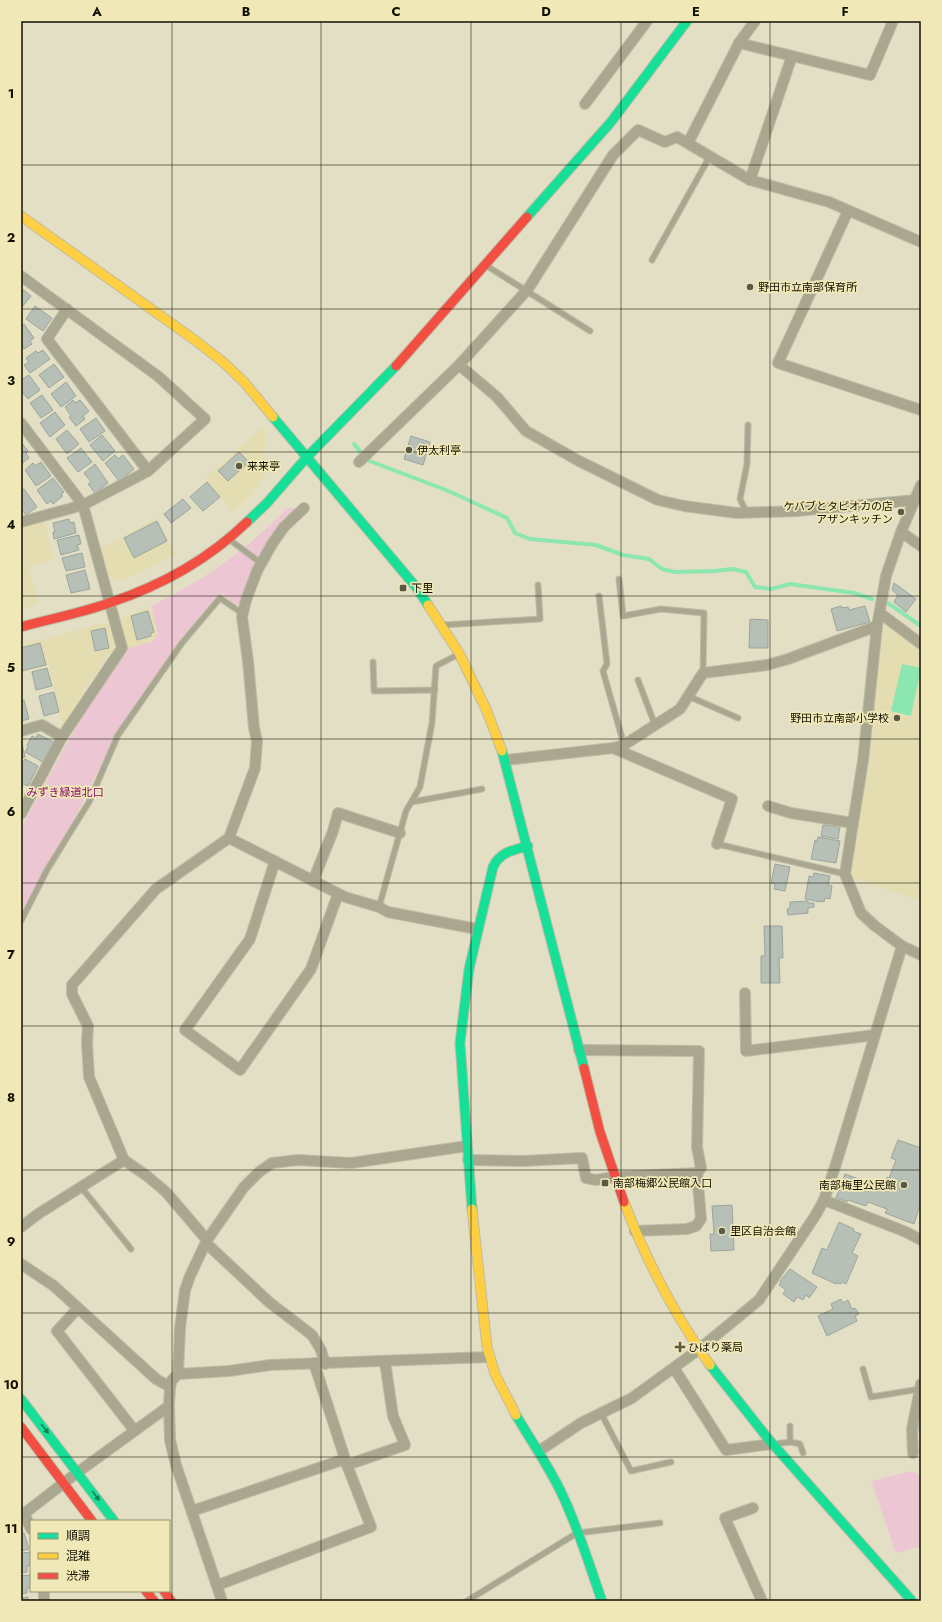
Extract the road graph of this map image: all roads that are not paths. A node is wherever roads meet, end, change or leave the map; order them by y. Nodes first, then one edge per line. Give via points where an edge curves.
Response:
1 (647, 21) edge
2 (687, 21) edge
3 (755, 21) edge
4 (892, 21) edge
5 (739, 43) junction
6 (792, 56) junction
7 (585, 104) dead end
8 (688, 143) junction
9 (710, 156) junction
10 (750, 180) junction
11 (848, 211) junction
12 (21, 216) edge
13 (921, 242) edge
14 (652, 260) dead end
15 (486, 265) junction
16 (21, 276) edge
17 (526, 291) junction
18 (68, 309) junction
19 (590, 331) dead end
20 (459, 366) junction
21 (921, 410) edge
22 (21, 423) edge
23 (748, 425) dead end
24 (307, 457) junction
25 (359, 462) dead end
26 (148, 471) junction
27 (921, 485) edge
28 (916, 500) junction
29 (83, 505) junction
30 (304, 508) dead end
31 (747, 513) junction
32 (21, 522) edge
33 (901, 532) junction
34 (229, 539) junction
35 (921, 546) edge
36 (261, 563) junction
37 (619, 579) dead end
38 (538, 585) dead end
39 (599, 596) dead end
40 (109, 603) junction
41 (880, 613) junction
42 (243, 614) junction
43 (442, 625) junction
44 (877, 626) junction
45 (21, 627) edge
46 (921, 644) edge
47 (460, 653) junction
48 (373, 662) dead end
49 (703, 673) junction
50 (638, 680) dead end
51 (434, 690) junction
52 (688, 696) junction
53 (738, 718) dead end
54 (655, 725) junction
55 (21, 731) edge
56 (62, 737) junction
57 (624, 745) junction
58 (613, 748) junction
59 (506, 760) junction
60 (482, 789) dead end
61 (412, 802) junction
62 (768, 806) dead end
63 (21, 814) edge
64 (853, 823) junction
65 (400, 833) junction
66 (229, 838) junction
67 (717, 844) joint
68 (528, 846) junction
69 (275, 861) junction
70 (845, 874) junction
71 (313, 881) junction
72 (338, 894) junction
73 (379, 907) junction
74 (21, 921) edge
75 (477, 930) junction
76 (902, 946) junction
77 (921, 955) edge
78 (745, 993) dead end
79 (875, 1035) junction
80 (579, 1050) junction
81 (467, 1146) junction
82 (124, 1160) junction
83 (468, 1160) junction
84 (697, 1173) junction
85 (615, 1177) junction
86 (81, 1187) junction
87 (824, 1200) junction
88 (21, 1228) edge
89 (635, 1231) junction
90 (921, 1240) edge
91 (206, 1242) junction
92 (131, 1249) dead end
93 (21, 1264) edge
94 (78, 1308) junction
95 (698, 1350) junction
96 (489, 1358) junction
97 (385, 1362) junction
98 (320, 1363) junction
99 (674, 1368) junction
100 (863, 1369) dead end
101 (178, 1374) junction
102 (921, 1386) edge
103 (170, 1387) junction
104 (21, 1398) edge
105 (169, 1406) junction
106 (601, 1412) junction
107 (790, 1426) dead end
108 (21, 1427) edge
109 (134, 1430) junction
110 (790, 1442) junction
111 (772, 1444) junction
112 (539, 1451) junction
113 (803, 1453) dead end
114 (913, 1453) dead end
115 (346, 1462) junction
116 (671, 1462) dead end
117 (78, 1472) junction
118 (63, 1483) junction
119 (753, 1508) dead end
120 (192, 1511) junction
121 (23, 1514) edge
122 (91, 1520) edge
123 (113, 1520) edge
124 (660, 1523) dead end
125 (30, 1527) edge
126 (577, 1533) junction
127 (218, 1585) junction
128 (147, 1592) edge
129 (165, 1592) edge
130 (154, 1601) edge
131 (171, 1601) edge
132 (222, 1601) edge
133 (467, 1601) edge
134 (602, 1601) edge
135 (762, 1601) edge
136 (912, 1601) edge

1 - 7 street
2 - 15 street via 611,122
3 - 5 street
4 - 6 street via 870,75
5 - 6 street
5 - 8 street
6 - 10 street
8 - 9 street
8 - 17 street via 677,137 665,142 638,130 613,155
9 - 10 street
9 - 14 lane
10 - 11 street via 829,202
11 - 13 street
11 - 21 street via 778,364
12 - 24 street via 223,362 244,382
15 - 17 lane
15 - 24 street via 411,350
16 - 18 street
17 - 19 lane
17 - 20 street
18 - 26 street via 47,339
18 - 26 street via 159,377 205,419
20 - 25 street
20 - 31 street via 497,396 526,431 579,461 658,500 684,506
22 - 29 street
23 - 31 lane via 747,464 740,499
24 - 34 street via 267,503
24 - 43 street via 402,570
26 - 29 street
27 - 28 street
28 - 31 street
28 - 33 street
29 - 32 street
29 - 40 street
30 - 36 street via 284,527
33 - 35 street
33 - 41 street via 886,576
34 - 36 lane
34 - 40 street via 174,576
36 - 42 street via 256,571
37 - 49 lane via 623,616 661,609 704,613
38 - 43 lane via 540,619
39 - 57 lane via 607,664 603,671
40 - 45 street
40 - 56 street via 122,648
41 - 44 street
41 - 46 street
42 - 66 street via 257,741 255,768
42 - 74 lane via 220,598 182,643 118,735 89,802 47,870
43 - 47 street
44 - 49 street via 767,664
44 - 64 street via 863,761
47 - 51 lane via 436,666
47 - 59 street
48 - 51 lane via 374,691
49 - 52 street
50 - 54 lane
51 - 61 lane via 432,723 420,787
52 - 53 lane
52 - 54 street via 680,709
54 - 57 street
55 - 56 street via 42,725
56 - 63 street
57 - 58 street
58 - 59 street
58 - 67 street via 732,799
59 - 68 street
60 - 61 lane
61 - 65 lane via 406,811
62 - 64 street via 791,813
64 - 70 street
65 - 71 street via 338,813
65 - 73 lane
66 - 69 street
66 - 82 street via 156,889 72,985 72,994 88,1026 89,1077
67 - 70 lane
68 - 75 street via 510,851 497,859 492,869
68 - 80 street
69 - 71 street
69 - 72 street via 250,939 185,1030 240,1070 311,970
70 - 76 street via 861,913
71 - 72 street
72 - 73 street
73 - 75 street via 388,912
75 - 81 street via 466,986 460,1043
76 - 77 street
76 - 79 street
78 - 79 street via 746,1050
79 - 87 street
80 - 84 street via 699,1051 697,1147 701,1168
80 - 85 street via 600,1132
81 - 83 street
81 - 91 street via 351,1163 298,1160 272,1163 244,1187
82 - 86 street
82 - 91 street via 166,1192
83 - 85 street via 524,1162 582,1158 586,1178 595,1180
83 - 96 street
84 - 85 street
84 - 89 street via 701,1219 696,1226 687,1229
85 - 89 street
86 - 88 street
86 - 92 lane
87 - 90 street
87 - 95 street via 759,1300
89 - 95 street via 667,1298
91 - 98 street via 269,1302 312,1335 321,1350
91 - 101 street via 185,1290
93 - 94 street via 54,1286
94 - 103 street via 156,1379
94 - 109 street via 57,1331
95 - 99 street
95 - 111 street
96 - 97 street
96 - 112 street via 502,1391
97 - 98 street
97 - 115 street via 393,1416 405,1445
98 - 101 street
98 - 115 street
99 - 106 street via 632,1398
99 - 111 street via 726,1450
100 - 102 lane via 871,1397
101 - 103 street
102 - 114 street via 912,1429
103 - 105 street
104 -> 117 street
105 - 109 street
105 - 120 street via 170,1440
106 - 112 street via 581,1422
106 - 116 lane via 631,1471
107 - 110 lane
108 - 118 street
109 - 117 street
110 - 111 lane
110 - 113 lane via 800,1444
111 - 136 street
112 - 126 street via 555,1479
115 - 120 street
115 - 127 street via 371,1527
117 - 118 street
117 -> 123 street
118 - 121 street
118 - 122 street
119 - 135 street via 725,1518
120 - 127 street
121 - 125 street
124 - 126 lane
126 - 133 lane
126 - 134 street
127 - 132 street
128 - 130 street
129 - 131 street

